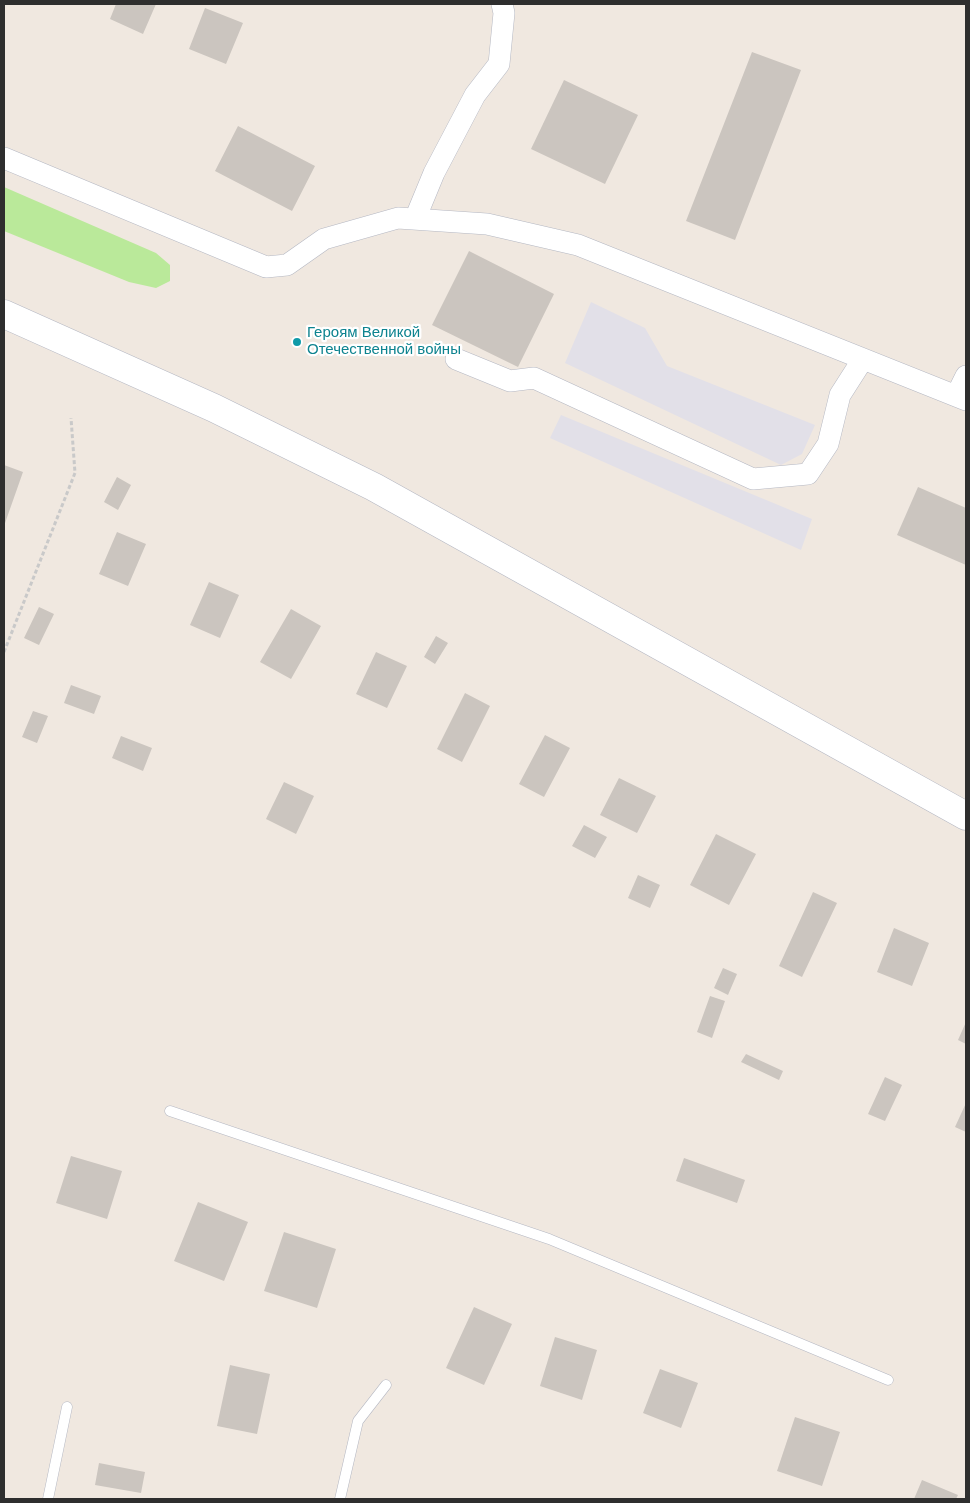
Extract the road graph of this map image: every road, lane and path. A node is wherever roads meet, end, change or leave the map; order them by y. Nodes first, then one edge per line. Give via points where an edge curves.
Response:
1 (502, 4) edge
2 (4, 158) edge
3 (415, 219) junction
4 (4, 314) edge
5 (456, 359) dead end
6 (863, 359) junction
7 (966, 376) edge
8 (961, 398) edge
9 (71, 418) dead end
10 (4, 652) edge
11 (966, 816) edge
12 (170, 1112) dead end
13 (888, 1380) dead end
14 (386, 1385) dead end
15 (68, 1407) dead end
16 (48, 1499) edge
17 (340, 1499) edge

1 - 3 street via 499,64 476,95 434,173
2 - 3 street via 266,268 287,265 324,239 398,218
3 - 6 street via 487,224 578,245
4 - 11 main road via 214,408 374,486
5 - 6 street via 510,381 534,378 752,479 808,474 828,444 840,395
6 - 8 street
7 - 8 street
9 - 10 path via 75,473
12 - 13 lane via 549,1239
14 - 17 lane via 358,1420
15 - 16 lane

